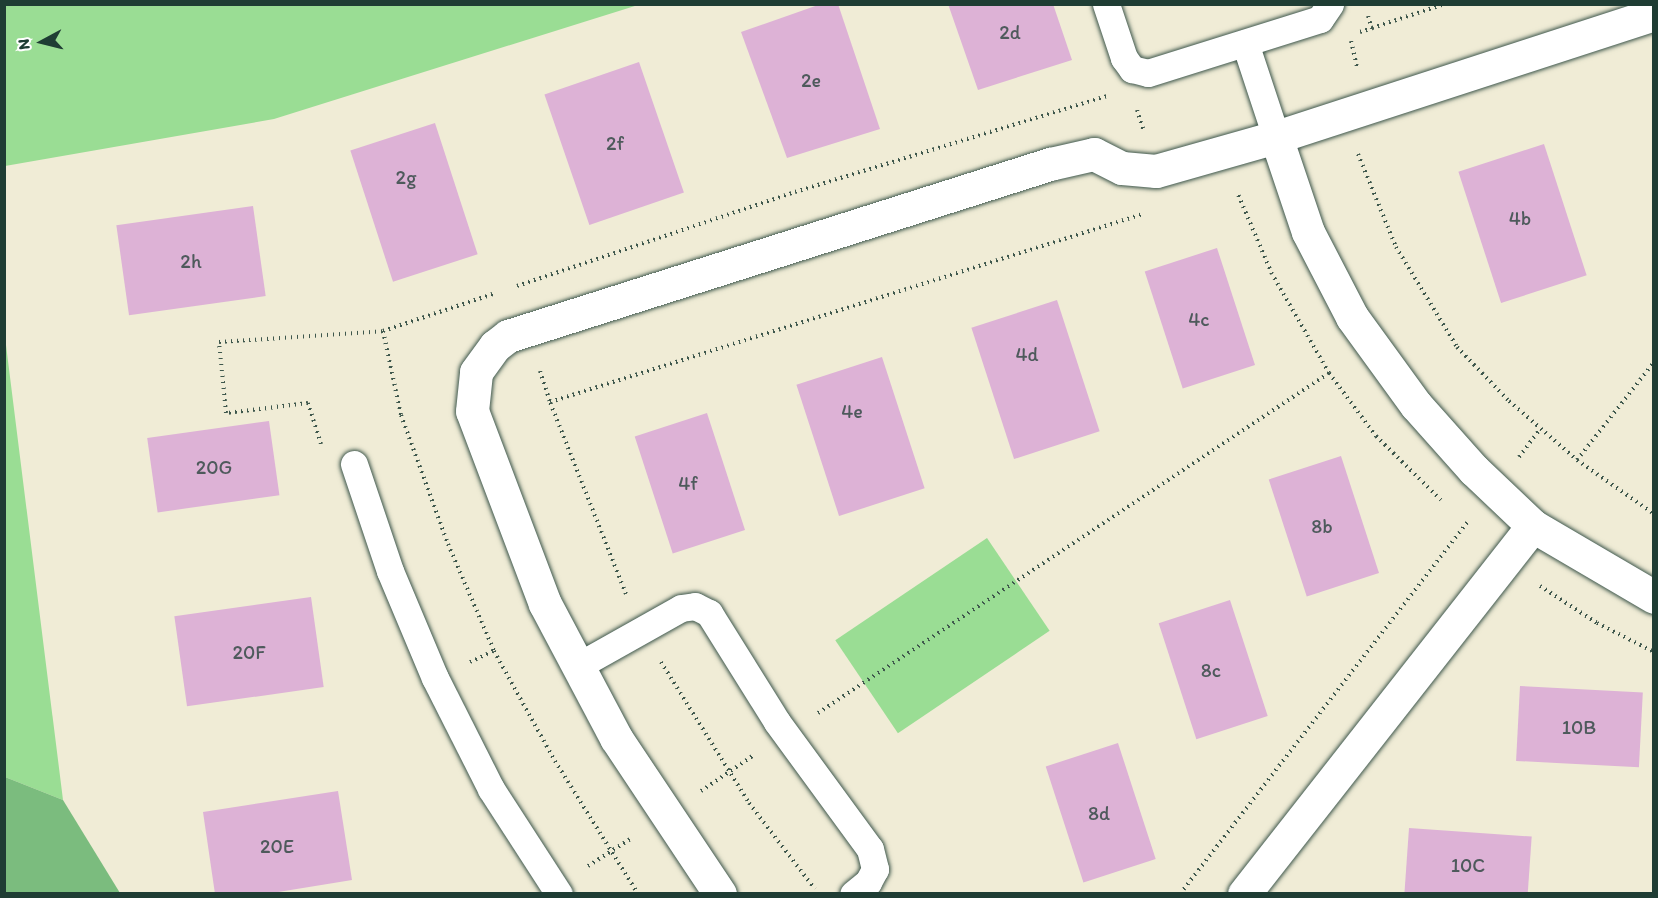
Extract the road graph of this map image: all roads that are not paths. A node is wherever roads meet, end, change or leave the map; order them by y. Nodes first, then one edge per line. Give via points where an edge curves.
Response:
1 (1106, 4) edge
2 (1329, 4) edge
3 (1653, 14) edge
4 (1245, 43) junction
5 (1276, 137) junction
6 (354, 464) dead end
7 (1533, 526) junction
8 (1653, 597) edge
9 (576, 667) junction
10 (557, 891) edge
11 (720, 894) edge
12 (853, 894) edge
13 (1244, 894) edge

1 - 4 lane via 1124,58 1132,69 1148,73
2 - 4 lane via 1320,19
3 - 5 street
4 - 5 lane
5 - 7 street via 1308,232 1352,317 1416,405
5 - 9 street via 1156,171 1122,168 1094,154 1050,164 508,336 495,346 476,372 472,411 545,604
6 - 10 lane via 390,571 435,678 491,789
7 - 8 street
7 - 13 street
9 - 11 street via 665,816
9 - 12 lane via 681,608 695,606 709,613 786,734 870,849 875,869 868,882

